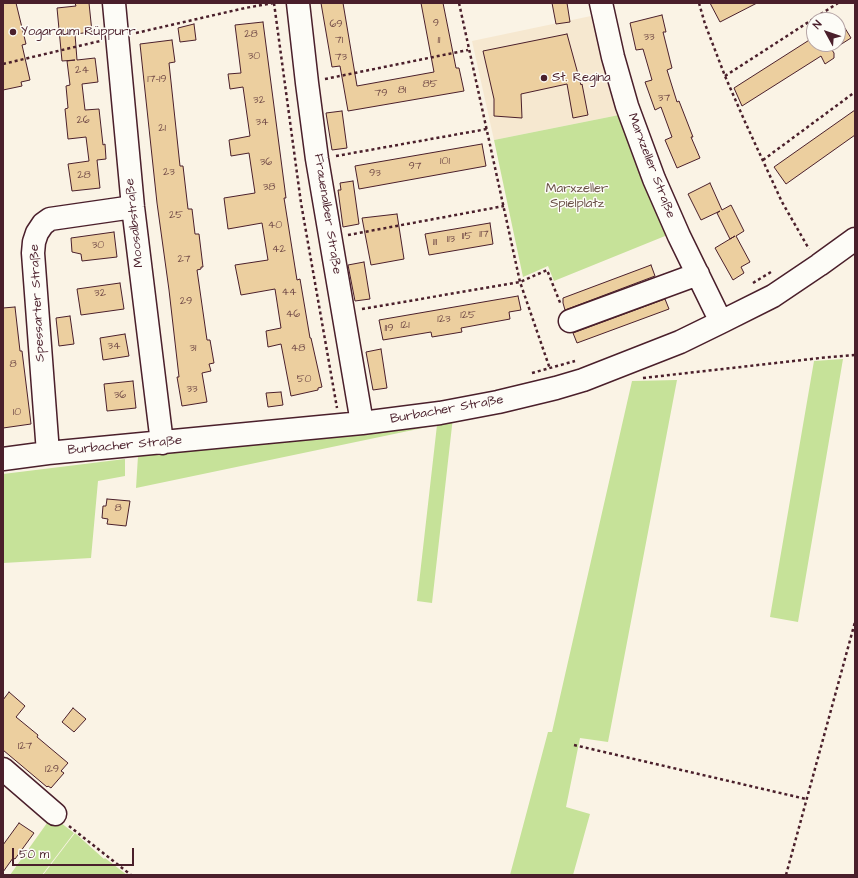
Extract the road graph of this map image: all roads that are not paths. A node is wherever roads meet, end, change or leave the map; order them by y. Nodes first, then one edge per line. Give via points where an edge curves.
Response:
1 (114, 3) edge
2 (298, 3) edge
3 (601, 3) edge
4 (133, 207) junction
5 (855, 239) edge
6 (698, 274) junction
7 (570, 321) road end
8 (721, 322) junction
9 (361, 415) junction
10 (162, 443) junction
11 (48, 453) junction
12 (3, 460) edge
13 (3, 769) edge
14 (55, 814) road end

1 - 4 street, Moosalbstraße
2 - 9 street, Frauenalber Straße via 317,159
3 - 6 street, Marxzeller Straße via 627,106 654,179
4 - 10 street, Moosalbstraße
4 - 11 street, Spessarter Straße via 50,219 36,233 33,253
5 - 8 street, Burbacher Straße via 773,296
6 - 7 street
6 - 8 street, Marxzeller Straße
8 - 9 street, Burbacher Straße via 673,344 583,380 556,388 454,410
9 - 10 street, Burbacher Straße
10 - 11 street, Burbacher Straße
11 - 12 street, Burbacher Straße
13 - 14 street

